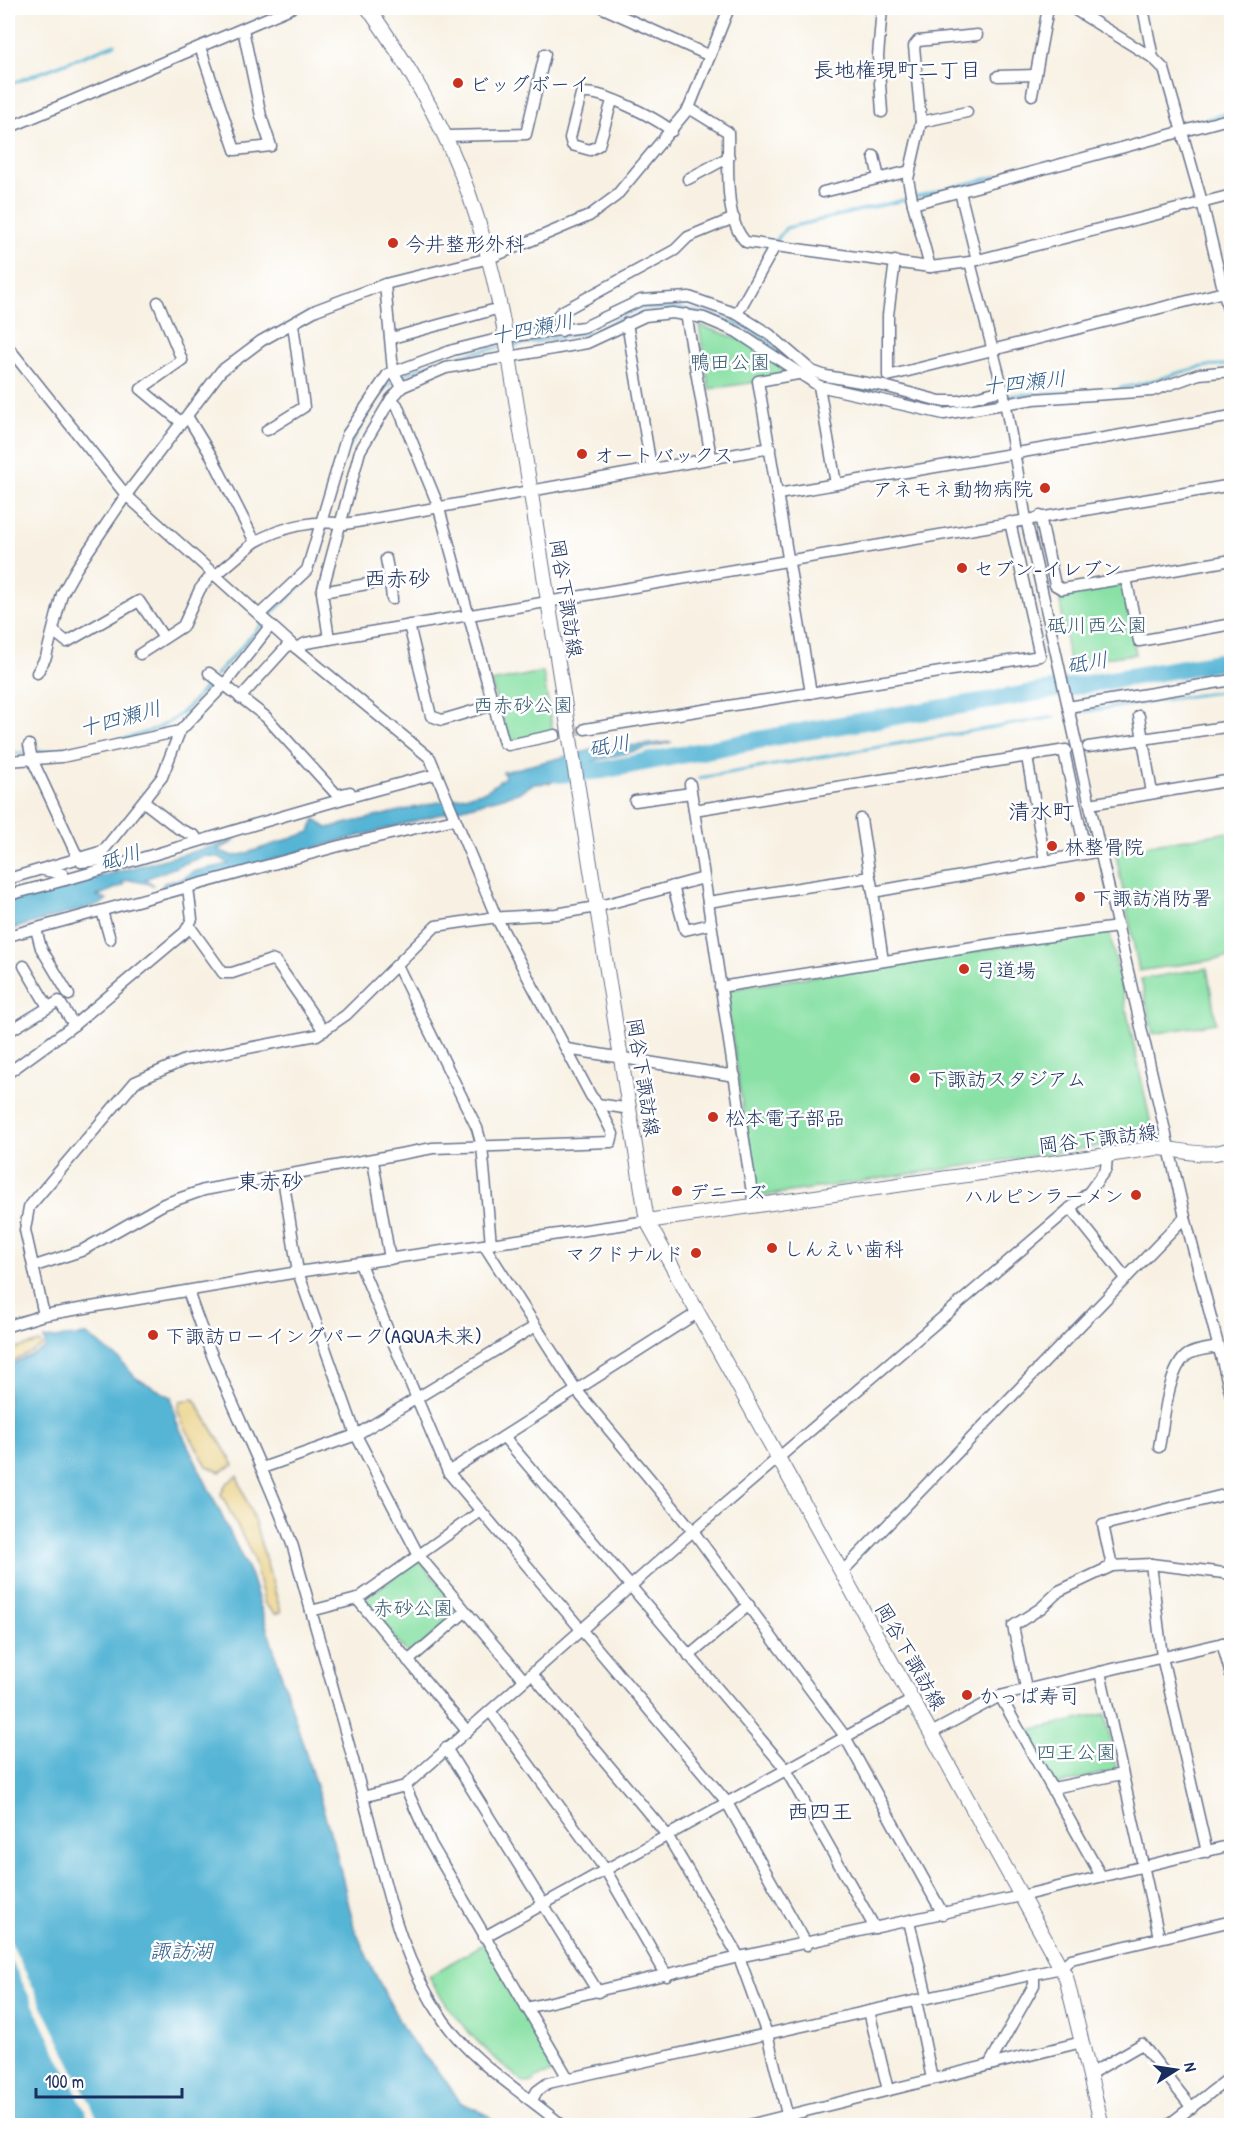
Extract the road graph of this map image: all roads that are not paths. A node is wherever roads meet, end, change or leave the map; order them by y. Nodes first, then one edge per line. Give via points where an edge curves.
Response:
1 (291, 8) edge
2 (368, 8) edge
3 (603, 8) edge
4 (729, 8) edge
5 (882, 8) edge
6 (1048, 8) edge
7 (1072, 8) edge
8 (1143, 8) edge
9 (243, 29) junction
10 (977, 35) dead end
11 (200, 47) junction
12 (545, 54) dead end
13 (710, 56) junction
14 (1153, 58) junction
15 (1036, 75) junction
16 (998, 76) dead end
17 (1032, 95) dead end
18 (612, 101) junction
19 (689, 108) junction
20 (882, 112) dead end
21 (967, 112) dead end
22 (1232, 118) edge
23 (921, 122) junction
24 (8, 128) edge
25 (672, 131) junction
26 (1183, 132) junction
27 (447, 136) junction
28 (874, 156) dead end
29 (729, 158) junction
30 (910, 171) junction
31 (879, 178) junction
32 (688, 179) dead end
33 (823, 192) dead end
34 (960, 192) junction
35 (1232, 195) edge
36 (1202, 202) junction
37 (913, 204) junction
38 (734, 218) junction
39 (775, 246) junction
40 (490, 258) junction
41 (895, 261) junction
42 (973, 261) junction
43 (930, 267) junction
44 (385, 285) junction
45 (1227, 291) edge
46 (158, 302) dead end
47 (500, 308) junction
48 (686, 314) junction
49 (737, 314) junction
50 (627, 323) junction
51 (293, 324) junction
52 (1232, 326) edge
53 (561, 331) junction
54 (392, 338) junction
55 (765, 340) junction
56 (508, 346) junction
57 (8, 347) edge
58 (993, 352) junction
59 (1232, 371) edge
60 (798, 374) junction
61 (398, 379) junction
62 (819, 386) junction
63 (1003, 390) junction
64 (391, 399) junction
65 (1006, 403) junction
66 (1232, 416) edge
67 (184, 420) junction
68 (267, 430) dead end
69 (348, 436) junction
70 (362, 444) junction
71 (770, 448) junction
72 (1015, 454) junction
73 (711, 457) junction
74 (651, 467) junction
75 (836, 484) junction
76 (1232, 484) edge
77 (531, 489) junction
78 (778, 494) junction
79 (126, 495) junction
80 (438, 505) junction
81 (1040, 516) junction
82 (1026, 519) junction
83 (324, 521) junction
84 (1010, 522) junction
85 (338, 523) junction
86 (255, 542) junction
87 (386, 559) dead end
88 (1232, 560) edge
89 (789, 561) junction
90 (214, 574) junction
91 (1125, 578) junction
92 (390, 580) junction
93 (322, 592) junction
94 (392, 599) dead end
95 (548, 601) junction
96 (260, 615) junction
97 (468, 615) junction
98 (270, 624) junction
99 (1232, 624) edge
100 (408, 625) junction
101 (53, 631) junction
102 (164, 638) junction
103 (328, 639) junction
104 (293, 645) junction
105 (140, 654) dead end
106 (210, 673) dead end
107 (37, 674) dead end
108 (1232, 680) edge
109 (223, 684) junction
110 (811, 693) junction
111 (240, 698) junction
112 (493, 705) junction
113 (1067, 705) junction
114 (1139, 716) dead end
115 (1232, 726) edge
116 (585, 729) tunnel mouth
117 (180, 731) junction
118 (555, 735) tunnel mouth
119 (1143, 740) junction
120 (1088, 747) dead end
121 (31, 752) junction
122 (1028, 757) junction
123 (8, 761) edge
124 (439, 777) junction
125 (1232, 780) edge
126 (1152, 793) junction
127 (366, 795) junction
128 (635, 801) dead end
129 (144, 802) junction
130 (1090, 804) junction
131 (694, 810) junction
132 (453, 815) junction
133 (861, 819) dead end
134 (197, 840) junction
135 (1100, 851) junction
136 (1086, 854) junction
137 (78, 858) junction
138 (1045, 861) junction
139 (116, 867) junction
140 (43, 870) junction
141 (704, 878) junction
142 (870, 878) junction
143 (8, 879) edge
144 (65, 880) junction
145 (673, 886) junction
146 (188, 888) junction
147 (873, 892) junction
148 (8, 895) edge
149 (708, 902) junction
150 (596, 907) junction
151 (102, 911) junction
152 (497, 919) junction
153 (711, 924) junction
154 (190, 927) junction
155 (1118, 927) junction
156 (36, 929) junction
157 (8, 936) edge
158 (110, 939) dead end
159 (884, 961) junction
160 (397, 965) junction
161 (24, 966) dead end
162 (720, 987) junction
163 (69, 995) dead end
164 (48, 1008) junction
165 (8, 1025) edge
166 (74, 1025) junction
167 (324, 1032) junction
168 (567, 1049) junction
169 (621, 1058) junction
170 (8, 1073) edge
171 (735, 1076) junction
172 (598, 1104) junction
173 (630, 1109) junction
174 (482, 1146) junction
175 (1169, 1148) junction
176 (1230, 1152) edge
177 (1107, 1155) junction
178 (373, 1161) junction
179 (283, 1178) junction
180 (754, 1206) junction
181 (1070, 1208) junction
182 (1185, 1216) junction
183 (647, 1221) junction
184 (487, 1245) junction
185 (390, 1259) junction
186 (360, 1264) junction
187 (35, 1266) junction
188 (298, 1272) junction
189 (1126, 1278) junction
190 (188, 1291) junction
191 (697, 1314) junction
192 (44, 1315) junction
193 (8, 1326) edge
194 (534, 1327) junction
195 (1218, 1347) junction
196 (577, 1391) junction
197 (417, 1397) junction
198 (1232, 1399) edge
199 (356, 1435) junction
200 (504, 1437) junction
201 (1159, 1447) dead end
202 (779, 1460) junction
203 (262, 1468) junction
204 (448, 1472) junction
205 (1232, 1493) edge
206 (481, 1511) junction
207 (693, 1531) junction
208 (419, 1556) junction
209 (1151, 1564) junction
210 (1112, 1566) junction
211 (841, 1573) junction
212 (1232, 1574) edge
213 (631, 1587) junction
214 (357, 1599) junction
215 (749, 1605) junction
216 (311, 1611) junction
217 (465, 1612) junction
218 (582, 1629) junction
219 (1227, 1642) edge
220 (689, 1656) junction
221 (1162, 1657) junction
222 (408, 1661) junction
223 (1100, 1672) junction
224 (528, 1677) junction
225 (1232, 1679) edge
226 (1026, 1688) junction
227 (1000, 1696) junction
228 (914, 1699) junction
229 (490, 1711) junction
230 (466, 1731) junction
231 (933, 1732) junction
232 (844, 1736) junction
233 (446, 1748) junction
234 (785, 1768) junction
235 (1122, 1774) junction
236 (405, 1786) junction
237 (1053, 1788) junction
238 (363, 1797) junction
239 (726, 1801) junction
240 (667, 1834) junction
241 (1232, 1845) edge
242 (1207, 1852) junction
243 (1144, 1867) junction
244 (605, 1869) junction
245 (1101, 1876) junction
246 (1021, 1896) junction
247 (542, 1903) junction
248 (943, 1914) junction
249 (909, 1921) junction
250 (1232, 1921) edge
251 (875, 1928) junction
252 (484, 1937) junction
253 (1159, 1937) junction
254 (807, 1944) junction
255 (739, 1957) junction
256 (1061, 1968) junction
257 (1034, 1974) junction
258 (667, 1976) junction
259 (597, 1992) junction
260 (927, 1997) junction
261 (916, 2000) junction
262 (526, 2008) junction
263 (869, 2011) junction
264 (767, 2034) junction
265 (1082, 2042) junction
266 (989, 2065) junction
267 (1090, 2074) junction
268 (1232, 2076) edge
269 (568, 2078) junction
270 (932, 2079) junction
271 (888, 2090) junction
272 (532, 2100) junction
273 (1192, 2109) junction
274 (789, 2120) edge
275 (563, 2126) edge
276 (745, 2126) edge
277 (1102, 2126) edge
278 (1167, 2126) edge

1 - 9 street
2 - 27 main road, 岡谷下諏訪線 via 422,88
3 - 13 street
4 - 13 street
5 - 20 street via 878,56
6 - 15 street
7 - 14 street
8 - 14 street
9 - 11 street
9 - 11 street via 271,146 235,150
10 - 23 street via 918,41 914,46
11 - 24 street
12 - 27 street via 526,134
13 - 19 street
14 - 26 street via 1164,69
15 - 16 street
15 - 17 street
18 - 18 street via 587,92 581,94 570,138 572,145 590,150 599,145
18 - 25 street via 640,111
19 - 25 street
19 - 29 street via 728,132
21 - 23 street
22 - 26 street
23 - 30 street
25 - 40 street via 616,196 589,216
26 - 34 street
26 - 36 street
27 - 40 main road, 岡谷下諏訪線 via 479,216
28 - 31 street
29 - 32 street
29 - 38 street via 728,183
30 - 31 street
30 - 37 street
31 - 33 street
34 - 37 street
34 - 42 street
35 - 36 street
36 - 42 street
36 - 45 street
37 - 43 street
38 - 39 street via 739,235 746,242
38 - 53 street via 688,237 675,250 561,312
39 - 41 street
39 - 49 street
40 - 44 street
40 - 47 main road, 岡谷下諏訪線
41 - 43 street
41 - 58 street via 888,315 888,376
42 - 43 street
42 - 58 street
44 - 51 street via 316,310
44 - 54 street
45 - 52 street
45 - 58 street
46 - 67 street via 182,360 141,389
47 - 54 street
47 - 56 main road, 岡谷下諏訪線
48 - 50 street via 661,313
48 - 55 street
48 - 73 street
49 - 53 street via 689,297 656,298 632,304 584,327
49 - 55 street
50 - 56 street via 587,343
50 - 74 street
51 - 67 street via 261,341 221,371
51 - 68 street via 304,407
53 - 56 street
54 - 61 street
55 - 60 street
55 - 63 street via 826,376 940,401 959,401
56 - 61 street via 446,368
56 - 61 street via 453,350
56 - 77 main road, 岡谷下諏訪線
57 - 79 street
58 - 63 street
59 - 65 street via 1199,374 1152,391
60 - 62 street
60 - 71 street via 758,381
61 - 64 street
61 - 69 street via 388,374
62 - 65 street via 944,414
62 - 75 street
63 - 65 street
64 - 70 street
64 - 80 street via 397,405
65 - 72 street
66 - 72 street
67 - 79 street
67 - 86 street via 212,457
69 - 70 street
69 - 83 street
70 - 85 street
71 - 73 street
71 - 78 street
72 - 75 street
72 - 82 street
73 - 74 street
74 - 77 street
75 - 78 street
76 - 81 street
77 - 80 street
77 - 95 main road, 岡谷下諏訪線
78 - 89 street
79 - 90 street
79 - 101 street via 62,594
80 - 85 street
80 - 97 street
81 - 82 street
81 - 91 street via 1055,585 1062,589
82 - 84 street
82 - 113 street
83 - 85 street
83 - 86 street via 272,532
83 - 96 street via 307,570
84 - 89 street
84 - 110 street via 1040,656
85 - 93 street
86 - 90 street
87 - 92 street
88 - 91 street
89 - 95 street
89 - 110 street
90 - 96 street
90 - 102 street via 200,589 183,626
91 - 99 street via 1139,641
92 - 93 street
92 - 94 street
93 - 103 street
95 - 97 street
95 - 150 main road, 岡谷下諏訪線
96 - 98 street
97 - 100 street
97 - 112 street
98 - 104 street
98 - 109 street
100 - 103 street
100 - 112 street via 431,716 442,720
101 - 102 street via 67,642 139,601
101 - 107 street
102 - 105 street
103 - 104 street
104 - 111 street
104 - 124 street via 419,747 430,758
106 - 109 street
108 - 113 street
109 - 111 street
109 - 117 street
110 - 116 street
111 - 127 street via 266,717 337,795 364,789
112 - 118 street via 504,743 508,745
113 - 130 street
114 - 119 street
115 - 119 street
117 - 121 street via 62,757
117 - 129 street via 162,777
119 - 120 street
119 - 126 street
121 - 123 street
121 - 137 street
122 - 131 street
122 - 136 street via 1065,751
122 - 138 street
124 - 127 street
124 - 132 street
125 - 126 street
126 - 130 street
127 - 134 street
128 - 131 street via 691,789
129 - 134 street
129 - 137 street via 103,851
130 - 135 street
131 - 141 street
132 - 146 street
132 - 152 street
133 - 142 street
134 - 139 street
135 - 136 street
135 - 155 street
136 - 138 street
137 - 139 street via 81,862 114,859
137 - 140 street
138 - 147 street
139 - 144 street
140 - 143 street
140 - 144 street via 63,874
141 - 145 street
141 - 149 street
142 - 147 street
142 - 149 street
144 - 148 street
145 - 150 street
145 - 153 street via 684,930
146 - 151 street
146 - 154 street
147 - 159 street
149 - 153 street
150 - 152 street
150 - 169 main road, 岡谷下諏訪線
151 - 156 street
151 - 158 street
152 - 160 street via 436,926
152 - 168 street
153 - 162 street
154 - 166 street
154 - 167 street via 223,973 276,962
155 - 159 street
155 - 175 street
156 - 157 street
156 - 163 street via 41,948
159 - 162 street
160 - 167 street
160 - 174 street via 477,1128
161 - 164 street
162 - 171 street
164 - 165 street via 11,1030
164 - 166 street via 58,1001
166 - 170 street
167 - 187 street via 311,1038 185,1060 135,1082 29,1208 25,1230
168 - 169 street
168 - 172 street
169 - 171 street
169 - 173 main road, 岡谷下諏訪線
171 - 180 street
172 - 173 street
172 - 174 street via 613,1134 611,1142
173 - 183 main road, 岡谷下諏訪線
174 - 178 street via 433,1148
174 - 184 street
175 - 176 main road, 岡谷下諏訪線 via 1199,1154
175 - 177 main road, 岡谷下諏訪線
175 - 182 street
177 - 180 main road, 岡谷下諏訪線
177 - 181 street via 1106,1169 1089,1192
178 - 179 street
178 - 185 street
179 - 187 street via 186,1195 81,1251
179 - 188 street
180 - 183 main road, 岡谷下諏訪線
181 - 189 street
181 - 202 street
182 - 189 street
182 - 195 street
183 - 184 street
183 - 191 main road, 岡谷下諏訪線
184 - 185 street
184 - 194 street
185 - 186 street
186 - 188 street
186 - 197 street
187 - 192 street
188 - 190 street
188 - 199 street
189 - 211 street
190 - 192 street
190 - 203 street via 234,1412
191 - 196 street
191 - 202 main road, 岡谷下諏訪線
192 - 193 street
194 - 196 street
194 - 197 street
195 - 198 street
195 - 201 street via 1188,1354 1178,1367
196 - 200 street
196 - 207 street
197 - 199 street
197 - 204 street
199 - 203 street
199 - 208 street
200 - 204 street
200 - 213 street
202 - 207 street
202 - 211 main road, 岡谷下諏訪線
203 - 216 street via 293,1547
204 - 206 street
205 - 210 street via 1103,1525
206 - 208 street
206 - 218 street
207 - 213 street
207 - 215 street
208 - 214 street
208 - 217 street
209 - 210 street
209 - 212 street
209 - 221 street
210 - 226 street via 1059,1591 1012,1626
211 - 228 main road, 岡谷下諏訪線
213 - 218 street
213 - 220 street
214 - 216 street
214 - 222 street
215 - 220 street
215 - 232 street
216 - 238 street
217 - 222 street
217 - 224 street
218 - 224 street
218 - 239 street
219 - 221 street
219 - 225 street
220 - 234 street
221 - 223 street
221 - 242 street
222 - 230 street
223 - 226 street
223 - 235 street
224 - 229 street
224 - 240 street
226 - 227 street
227 - 231 street
227 - 237 street
228 - 231 main road, 岡谷下諏訪線
228 - 232 street
229 - 230 street
229 - 244 street
230 - 233 street
231 - 246 main road, 岡谷下諏訪線
232 - 234 street
232 - 248 street
233 - 236 street
233 - 247 street
234 - 239 street
234 - 251 street
235 - 237 street
235 - 243 street
236 - 238 street
236 - 252 street via 431,1845
237 - 245 street
238 - 272 street via 394,1922 422,1985 445,2022 471,2052
239 - 240 street
239 - 254 street
240 - 244 street
240 - 255 street
241 - 242 street
242 - 243 street
243 - 245 street
243 - 253 street
244 - 247 street
244 - 258 street
245 - 246 street
246 - 248 street
246 - 256 main road, 岡谷下諏訪線
247 - 252 street
247 - 259 street
248 - 249 street
249 - 251 street
249 - 260 street
250 - 253 street
251 - 254 street
252 - 262 street
253 - 256 street via 1071,1959
254 - 255 street
255 - 258 street
255 - 264 street
256 - 257 street
256 - 265 main road, 岡谷下諏訪線
257 - 260 street
257 - 266 street via 1034,1985
258 - 259 street
259 - 262 street
260 - 261 street
261 - 263 street
261 - 270 street
262 - 269 street
263 - 264 street
263 - 271 street
264 - 269 street
264 - 274 street
265 - 266 street
265 - 267 main road, 岡谷下諏訪線
266 - 270 street
267 - 273 street via 1142,2044
267 - 277 main road, 岡谷下諏訪線
268 - 273 street
269 - 272 street via 548,2083
270 - 271 street
271 - 274 street
272 - 275 street
273 - 278 street
274 - 276 street

